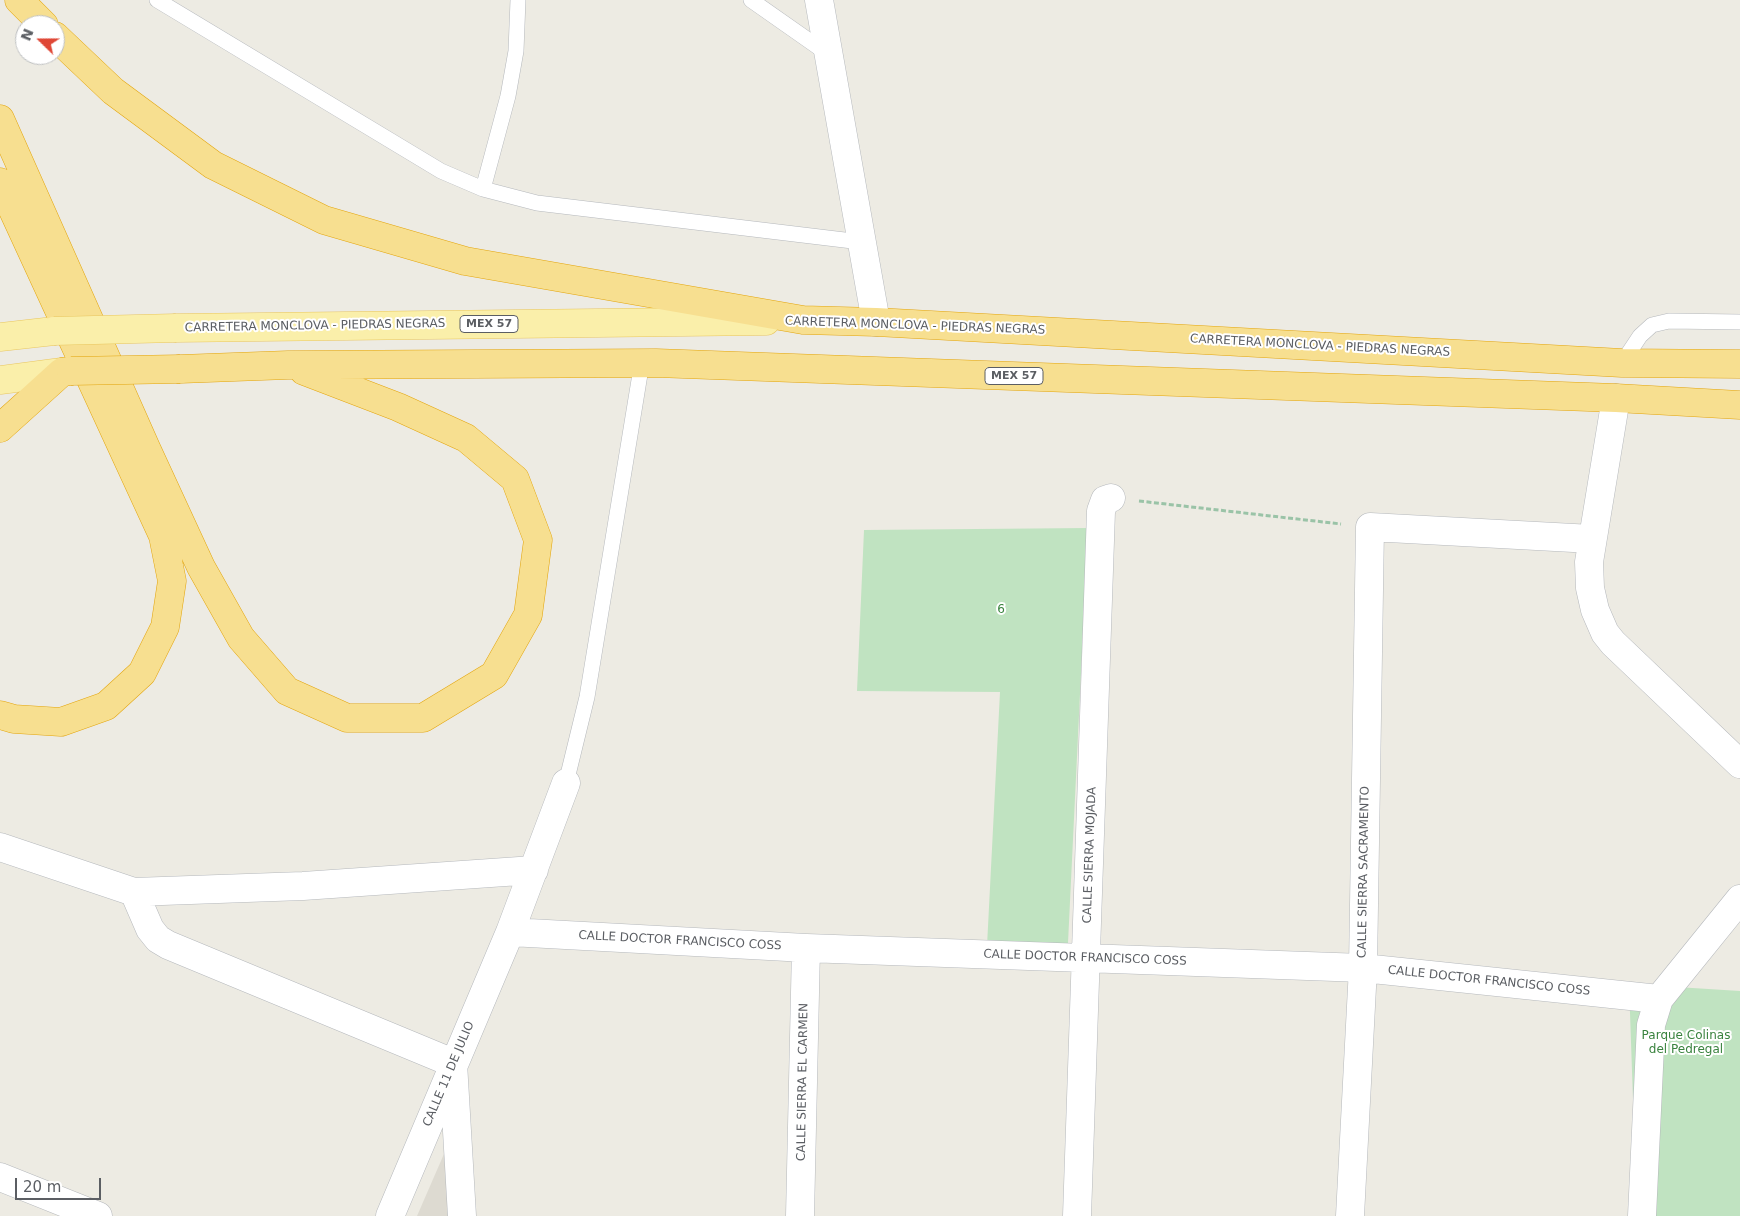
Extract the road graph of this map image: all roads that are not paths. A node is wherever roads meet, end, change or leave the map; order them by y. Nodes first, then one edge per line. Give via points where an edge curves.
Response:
1 (19, 0) edge
2 (157, 0) edge
3 (518, 0) edge
4 (751, 0) edge
5 (819, 0) edge
6 (34, 15) edge
7 (65, 45) edge
8 (828, 54) junction
9 (0, 119) edge
10 (0, 182) edge
11 (483, 189) junction
12 (861, 242) junction
13 (803, 320) junction
14 (876, 322) junction
15 (1740, 322) edge
16 (0, 337) edge
17 (642, 362) junction
18 (1622, 363) junction
19 (1740, 364) edge
20 (288, 365) junction
21 (66, 372) junction
22 (0, 380) edge
23 (1616, 398) junction
24 (1740, 405) edge
25 (0, 428) edge
26 (1111, 498) road end
27 (1592, 539) junction
28 (0, 715) edge
29 (1740, 764) edge
30 (566, 783) joint
31 (0, 847) edge
32 (534, 870) junction
33 (134, 892) junction
34 (1740, 899) edge
35 (510, 932) junction
36 (806, 948) junction
37 (1086, 959) junction
38 (1363, 968) junction
39 (1658, 999) junction
40 (454, 1062) junction
41 (0, 1177) edge
42 (98, 1216) edge
43 (390, 1216) edge
44 (462, 1216) edge
45 (800, 1216) edge
46 (1076, 1216) edge
47 (1350, 1216) edge
48 (1642, 1216) edge

1 - 6 highway
2 - 11 lane via 441,171
3 - 11 lane via 516,51 508,96
4 - 8 lane
5 - 8 street
7 - 13 highway via 113,91 213,165 324,220 465,261
8 - 12 street
9 - 20 highway via 201,568 241,638 287,690 347,718 423,718 494,674 528,616 538,540 515,479 466,438 398,407
10 - 28 highway via 162,536 172,580 166,627 142,673 106,706 61,722
11 - 12 lane via 537,203
12 - 14 street
13 - 14 highway, CARRETERA MONCLOVA - PIEDRAS NEGRAS / MEX 57
13 - 16 main road, CARRETERA MONCLOVA - PIEDRAS NEGRAS / MEX 57, bridge via 176,328 54,331
14 - 18 highway, CARRETERA MONCLOVA - PIEDRAS NEGRAS / MEX 57
15 - 18 lane via 1669,320 1652,325 1640,336
17 - 20 highway, MEX 57
17 - 23 highway, MEX 57
17 - 30 lane via 586,697
18 - 19 highway, CARRETERA MONCLOVA - PIEDRAS NEGRAS / MEX 57
20 - 21 highway, MEX 57, bridge
21 - 22 main road, MEX 57
21 - 25 highway
23 - 24 highway, MEX 57
23 - 27 street
26 - 37 street, CALLE SIERRA MOJADA via 1105,500 1101,511
27 - 29 street via 1590,588 1605,633
27 - 38 street, CALLE SIERRA SACRAMENTO via 1370,527
30 - 32 street, CALLE 11 DE JULIO
31 - 33 street
32 - 33 street via 304,886
32 - 35 street, CALLE 11 DE JULIO
33 - 40 street via 150,929 168,946
34 - 39 street
35 - 36 street, CALLE DOCTOR FRANCISCO COSS
35 - 40 street, CALLE 11 DE JULIO
36 - 37 street, CALLE DOCTOR FRANCISCO COSS
36 - 45 street, CALLE SIERRA EL CARMEN
37 - 38 street, CALLE DOCTOR FRANCISCO COSS
37 - 46 street, CALLE SIERRA MOJADA
38 - 39 street, CALLE DOCTOR FRANCISCO COSS
38 - 47 street, CALLE SIERRA SACRAMENTO
39 - 48 street via 1651,1025
40 - 43 street, CALLE 11 DE JULIO
40 - 44 street
41 - 42 street

